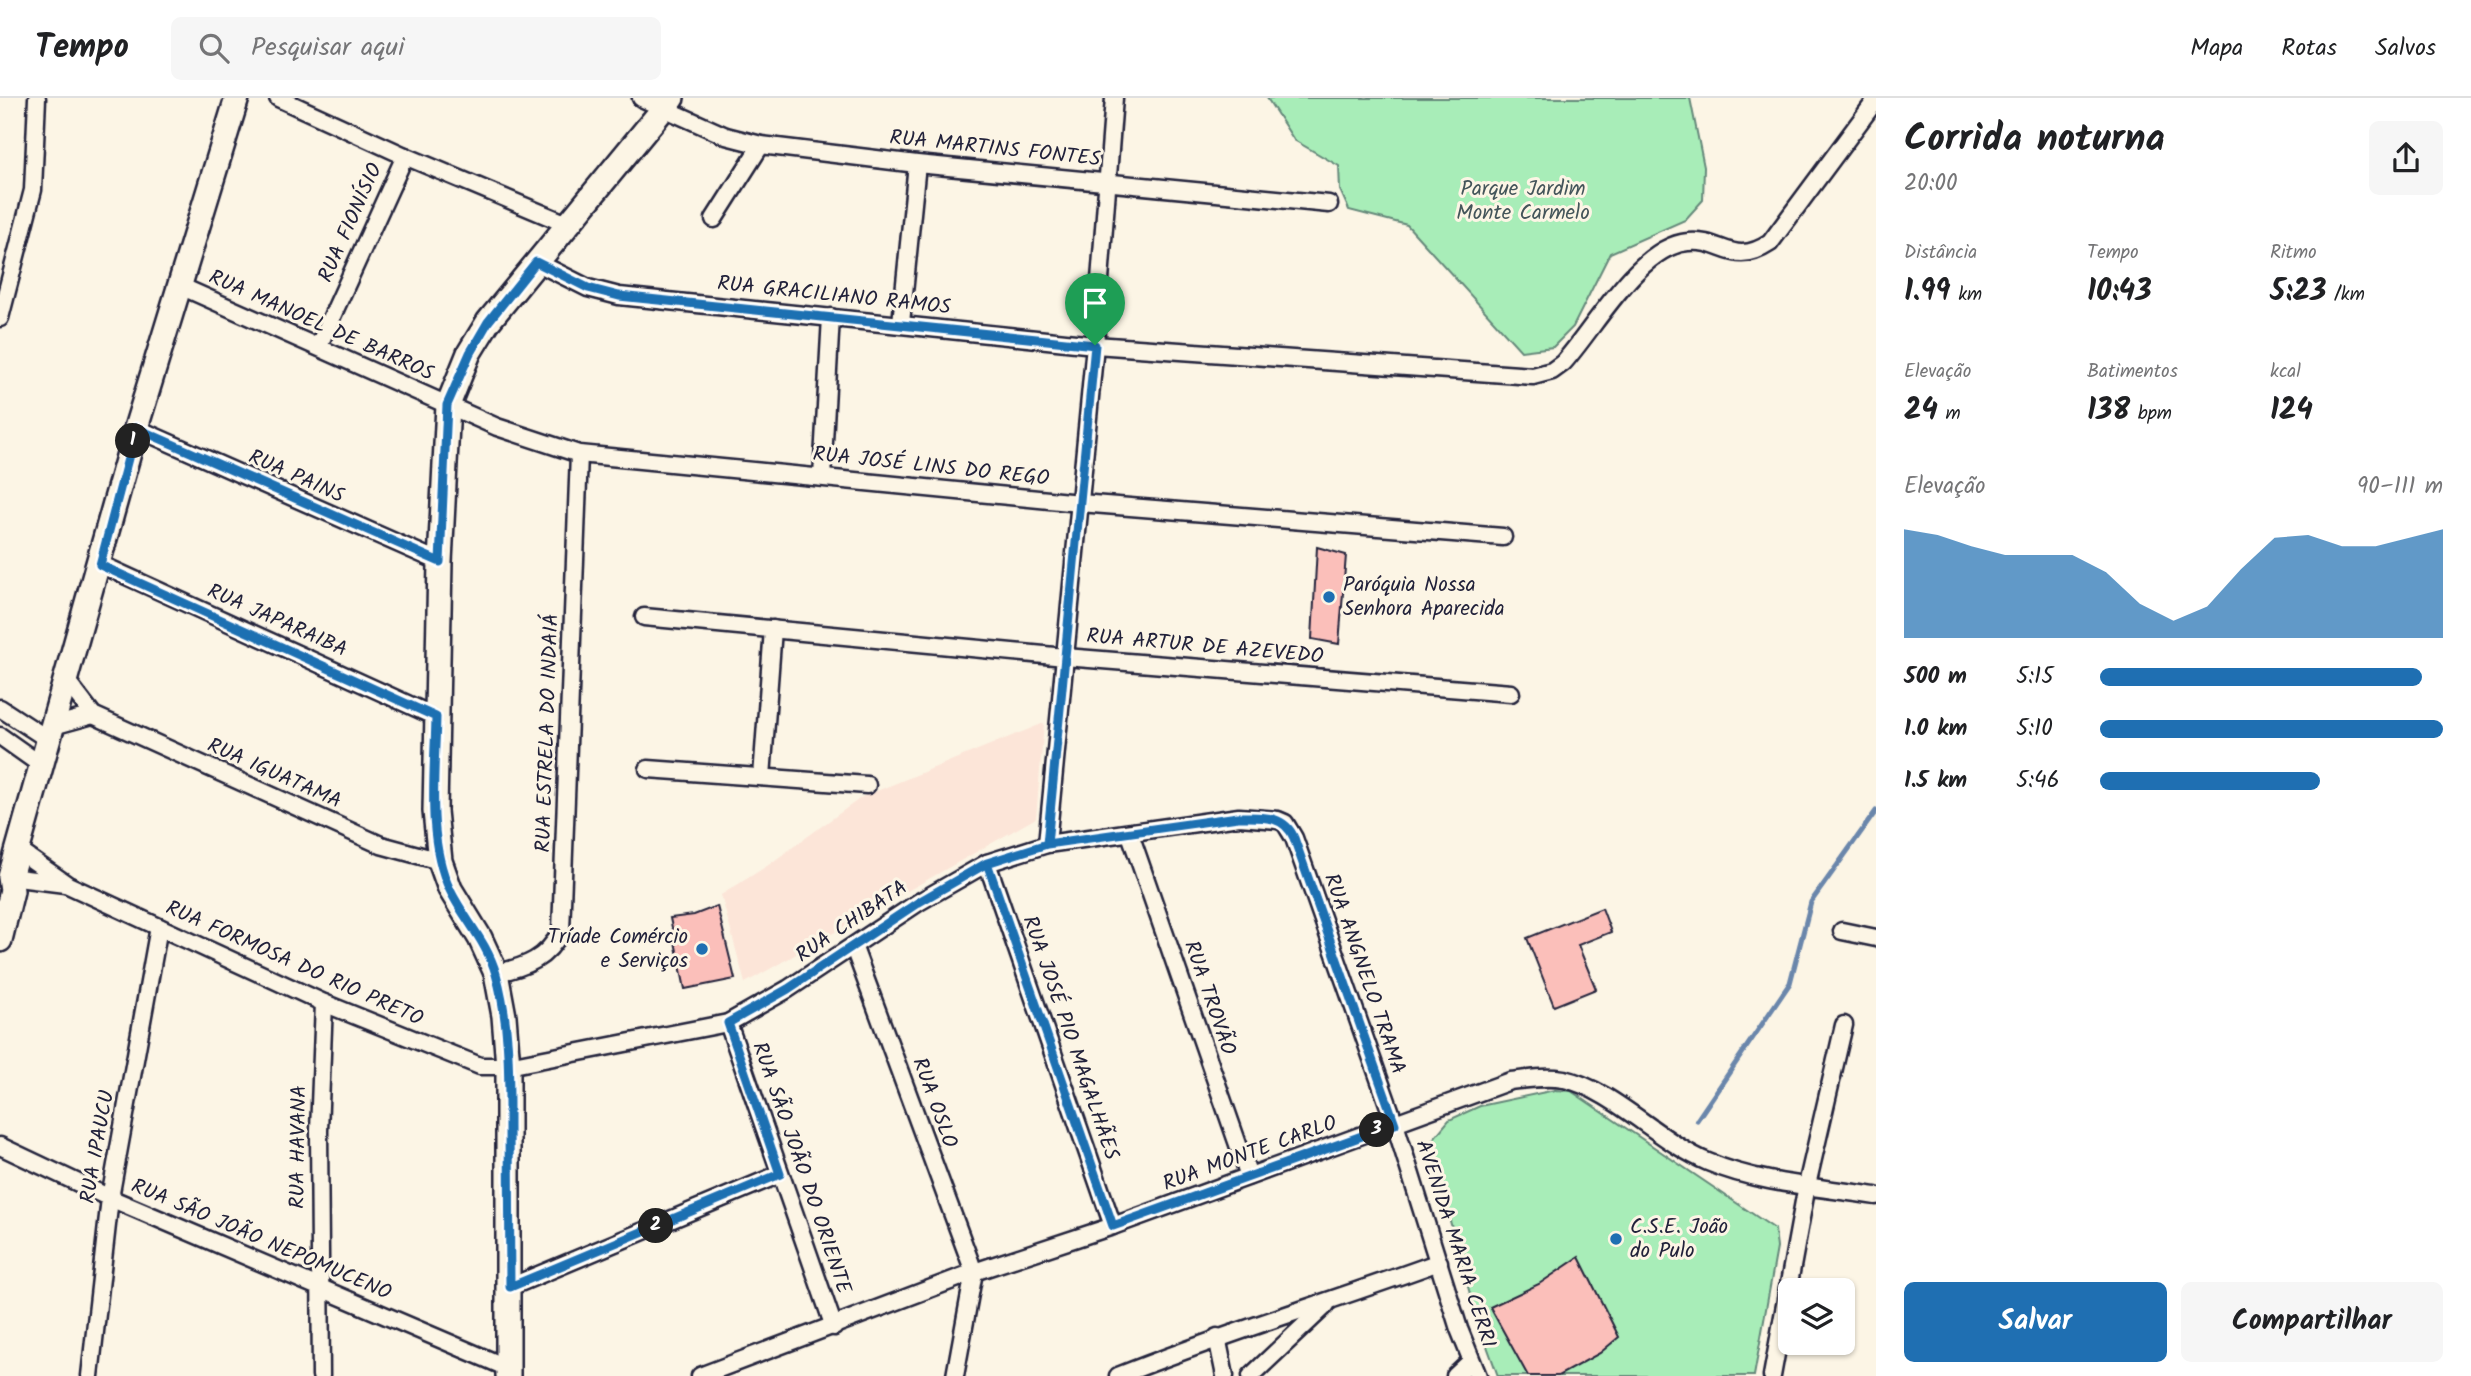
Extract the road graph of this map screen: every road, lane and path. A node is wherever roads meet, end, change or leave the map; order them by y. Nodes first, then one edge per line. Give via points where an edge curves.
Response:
1 (37, 98) edge
2 (237, 98) edge
3 (278, 98) edge
4 (641, 98) edge
5 (1114, 98) edge
6 (1876, 100) edge
7 (668, 103) edge
8 (761, 145) junction
9 (405, 156) junction
10 (917, 164) junction
11 (1107, 181) junction
12 (1329, 204) dead end
13 (714, 219) dead end
14 (568, 224) junction
15 (536, 262) junction
16 (178, 285) junction
17 (831, 317) junction
18 (0, 318) edge
19 (901, 323) junction
20 (319, 345) junction
21 (1095, 345) junction
22 (447, 405) junction
23 (136, 428) junction
24 (579, 454) junction
25 (822, 477) junction
26 (1080, 503) junction
27 (1503, 537) dead end
28 (440, 562) junction
29 (100, 565) junction
30 (644, 617) dead end
31 (773, 629) junction
32 (1065, 657) junction
33 (66, 681) junction
34 (1511, 693) dead end
35 (0, 708) edge
36 (93, 715) junction
37 (436, 717) junction
38 (51, 733) junction
39 (0, 736) edge
40 (41, 765) junction
41 (648, 769) dead end
42 (762, 777) junction
43 (867, 785) dead end
44 (1130, 834) junction
45 (1294, 838) joint
46 (1047, 844) junction
47 (18, 850) junction
48 (440, 862) junction
49 (987, 863) junction
50 (5, 883) edge
51 (68, 885) junction
52 (159, 927) junction
53 (1842, 931) dead end
54 (1876, 938) edge
55 (0, 940) edge
56 (854, 948) junction
57 (496, 973) junction
58 (324, 1003) junction
59 (728, 1023) junction
60 (1844, 1025) dead end
61 (509, 1066) junction
62 (1395, 1124) junction
63 (0, 1146) edge
64 (780, 1174) junction
65 (1249, 1176) junction
66 (1807, 1185) junction
67 (1876, 1196) edge
68 (110, 1198) junction
69 (1113, 1226) junction
70 (1439, 1262) junction
71 (974, 1272) junction
72 (510, 1287) junction
73 (319, 1289) junction
74 (1331, 1301) junction
75 (834, 1327) junction
76 (1217, 1337) junction
77 (1475, 1369) edge
78 (508, 1372) edge
79 (90, 1376) edge
80 (321, 1376) edge
81 (700, 1376) edge
82 (955, 1376) edge
83 (1118, 1376) edge
84 (1225, 1376) edge
85 (1251, 1376) edge
86 (1455, 1376) edge
87 (1772, 1376) edge

1 - 18 street via 33,190
2 - 16 street
3 - 9 street
4 - 7 street, RUA MARTINS FONTES
5 - 11 street
6 - 21 street, RUA GRACILIANO RAMOS via 1770,243 1745,254 1692,241 1666,247 1642,265 1552,371 1512,375
7 - 8 street, RUA MARTINS FONTES via 726,136
7 - 14 street
8 - 10 street, RUA MARTINS FONTES
8 - 13 street
9 - 14 street
9 - 20 street, RUA FIONÍSIO
10 - 11 street, RUA MARTINS FONTES
10 - 19 street
11 - 12 street, RUA MARTINS FONTES
11 - 21 street
14 - 15 street
15 - 17 street, RUA GRACILIANO RAMOS via 588,288 619,296
15 - 22 street via 488,322
16 - 20 street, RUA MANOEL DE BARROS
16 - 23 street
17 - 19 street, RUA GRACILIANO RAMOS
17 - 25 street
19 - 21 street, RUA GRACILIANO RAMOS
20 - 22 street, RUA MANOEL DE BARROS
21 - 26 street
22 - 24 street, RUA JOSÉ LINS DO REGO
22 - 28 street
23 - 28 street, RUA PAINS
23 - 29 street
24 - 25 street, RUA JOSÉ LINS DO REGO
24 - 57 street, RUA ESTRELA DO INDAIÁ via 561,931 552,949 540,959
25 - 26 street, RUA JOSÉ LINS DO REGO
26 - 27 street, RUA JOSÉ LINS DO REGO
26 - 32 street
28 - 37 street
29 - 33 street
29 - 37 street, RUA JAPARAIBA
30 - 31 street, RUA ARTUR DE AZEVEDO
31 - 32 street, RUA ARTUR DE AZEVEDO
31 - 42 street
32 - 34 street, RUA ARTUR DE AZEVEDO
32 - 46 street
33 - 36 street, RUA IGUATAMA
33 - 38 street
35 - 38 street
36 - 38 street
36 - 48 street, RUA IGUATAMA via 381,845
37 - 48 street via 435,811
38 - 40 street
39 - 40 street
40 - 47 street
41 - 42 street
42 - 43 street
44 - 45 street, RUA CHIBATA via 1248,817 1285,823
44 - 46 street, RUA CHIBATA
44 - 65 street, RUA TROVÃO
45 - 62 street, RUA ANGNELO TRAMA
46 - 49 street, RUA CHIBATA
47 - 50 street
47 - 51 street, RUA FORMOSA DO RIO PRETO
48 - 57 street via 450,890 481,938
49 - 56 street, RUA CHIBATA via 919,902
49 - 69 street, RUA JOSÉ PIO MAGALHÃES
50 - 51 street, RUA FORMOSA DO RIO PRETO
50 - 55 street via 12,891
51 - 52 street, RUA FORMOSA DO RIO PRETO
52 - 58 street, RUA FORMOSA DO RIO PRETO
52 - 68 street, RUA IPAUCU
53 - 54 street
56 - 59 street, RUA CHIBATA
56 - 71 street, RUA OSLO
57 - 61 street
58 - 61 street, RUA FORMOSA DO RIO PRETO via 480,1066
58 - 73 street, RUA HAVANA
59 - 61 street, RUA CHIBATA
59 - 64 street, RUA SÃO JOÃO DO ORIENTE
60 - 66 street
61 - 72 street
62 - 65 street, RUA MONTE CARLO
62 - 66 street, RUA MONTE CARLO via 1510,1081 1563,1079 1580,1084 1706,1161 1755,1177
62 - 70 street, AVENIDA MARIA CERRI
63 - 68 street, RUA SÃO JOÃO NEPOMUCENO
64 - 72 street
64 - 75 street, RUA SÃO JOÃO DO ORIENTE
65 - 69 street, RUA MONTE CARLO
66 - 67 street, RUA MONTE CARLO
66 - 87 street
68 - 73 street, RUA SÃO JOÃO NEPOMUCENO
68 - 79 street, RUA IPAUCU
69 - 71 street, RUA MONTE CARLO
70 - 74 street
70 - 77 street, AVENIDA MARIA CERRI
71 - 75 street, RUA MONTE CARLO
71 - 82 street
72 - 78 street
73 - 78 street, RUA SÃO JOÃO NEPOMUCENO
73 - 80 street, RUA HAVANA
74 - 76 street
74 - 85 street
75 - 81 street, RUA MONTE CARLO
76 - 83 street
76 - 84 street
77 - 86 street

